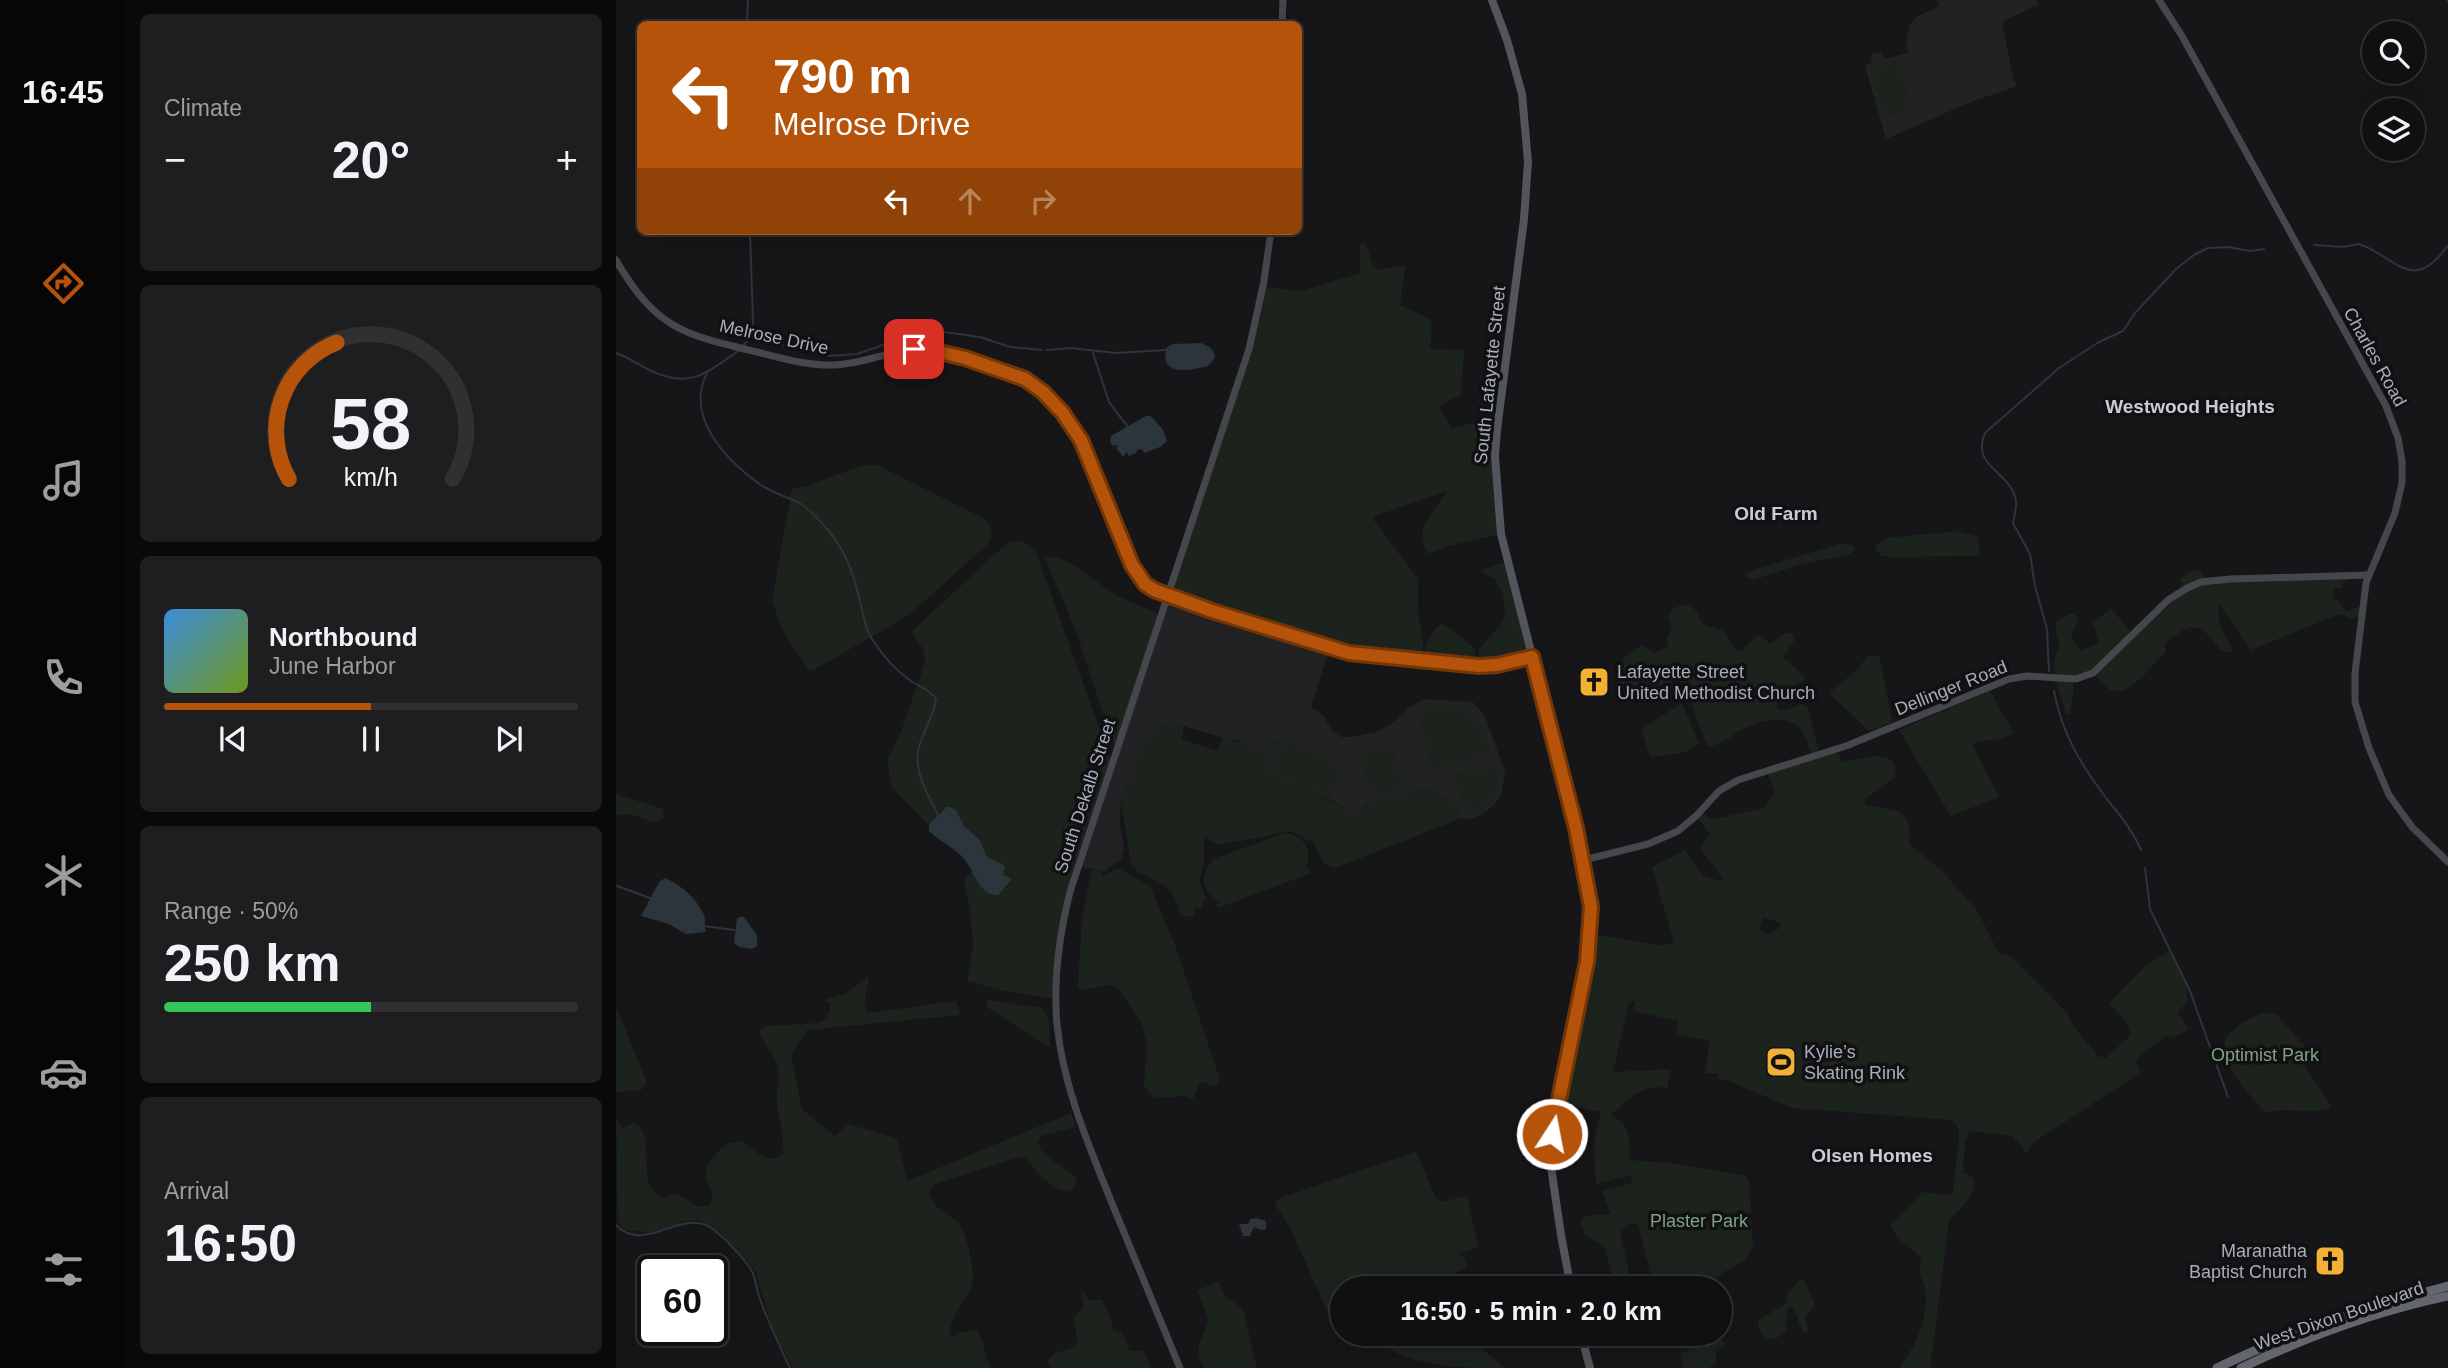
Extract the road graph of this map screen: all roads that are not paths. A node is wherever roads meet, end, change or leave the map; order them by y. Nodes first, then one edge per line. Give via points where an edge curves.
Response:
1 (1283, 0) edge
2 (1492, 0) edge
3 (2159, 0) edge
4 (1282, 21) edge
5 (1270, 235) edge
6 (616, 260) edge
7 (2368, 575) junction
8 (1167, 596) junction
9 (1532, 657) junction
10 (1584, 860) junction
11 (2448, 862) edge
12 (1569, 1276) edge
13 (2448, 1286) edge
14 (2419, 1293) junction
15 (2448, 1296) edge
16 (2339, 1317) junction
17 (2352, 1324) junction
18 (1584, 1346) edge
19 (2273, 1353) junction
20 (1180, 1368) edge
21 (1590, 1368) edge
22 (2217, 1368) edge
23 (2241, 1368) edge

1 - 4 street
2 - 9 main road, South Lafayette Street via 1517,74 1526,125 1525,208 1495,456 1501,534
3 - 7 street, Charles Road via 2386,406 2395,430 2402,461 2400,495
5 - 8 street, South Dekalb Street via 1248,349
6 - 8 street, Melrose Drive via 635,292 682,331 795,361 834,365 931,350 1032,383 1062,412 1081,440 1135,570 1149,587
7 - 10 street, Dellinger Road via 2230,579 2187,588 2085,677 2009,679 1846,747 1738,780 1719,791 1678,831 1648,844
7 - 11 street, Charles Road via 2355,673 2358,715 2397,807
8 - 9 street, Melrose Drive via 1349,653 1479,666
8 - 20 street, South Dekalb Street via 1070,892 1055,999 1062,1058 1081,1126
9 - 10 main road, South Lafayette Street
10 - 12 main road, South Lafayette Street via 1590,934 1550,1160
13 - 14 highway, West Dixon Boulevard
14 - 16 highway, West Dixon Boulevard
14 - 17 highway via 2413,1300 2356,1318
15 - 17 highway, West Dixon Boulevard
16 - 19 highway
16 - 22 highway, West Dixon Boulevard
17 - 19 highway, West Dixon Boulevard
18 - 21 main road
19 - 23 highway, West Dixon Boulevard

